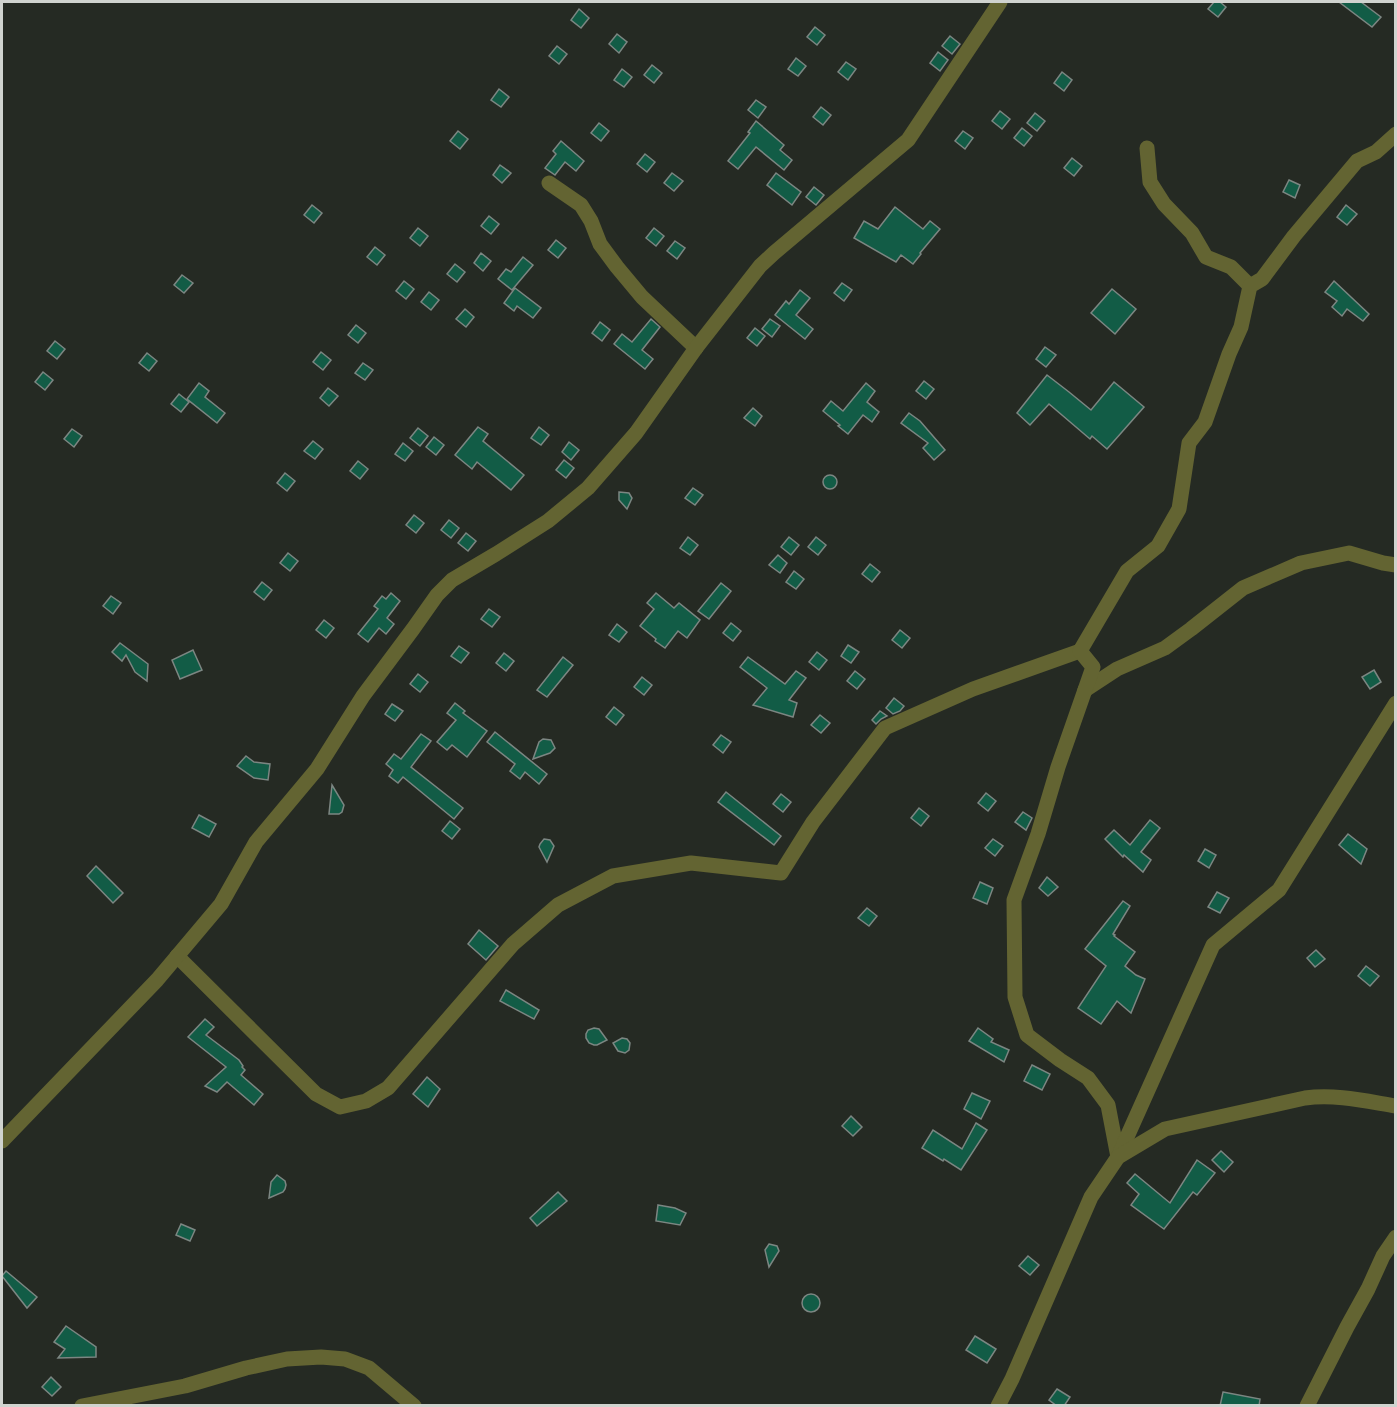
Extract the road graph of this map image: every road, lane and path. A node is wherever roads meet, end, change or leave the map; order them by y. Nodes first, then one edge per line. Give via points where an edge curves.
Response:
1 (1000, 2) edge
2 (1395, 134) edge
3 (1147, 148) dead end
4 (549, 183) dead end
5 (1250, 285) junction
6 (696, 348) junction
7 (1395, 565) edge
8 (1080, 651) junction
9 (1085, 690) junction
10 (1395, 703) edge
11 (177, 956) junction
12 (1395, 1106) edge
13 (2, 1142) edge
14 (1118, 1157) junction
15 (1395, 1237) edge
16 (82, 1406) edge
17 (414, 1406) edge
18 (998, 1406) edge
19 (1307, 1406) edge

1 - 6 street via 908,140 760,266
2 - 5 street via 1376,152 1358,161 1262,279
3 - 5 street via 1150,182 1164,204 1192,233 1206,257 1231,267
4 - 6 street via 580,205 617,267 642,297
5 - 8 street via 1241,327 1206,422 1189,443 1179,508 1158,546 1126,571
6 - 11 street via 636,433 588,488 548,521 452,580 436,595 363,696 317,769 256,842 221,904
7 - 9 street via 1349,553 1301,563 1244,588 1165,648 1117,669
8 - 9 street via 1093,667
8 - 11 street via 973,689 885,728 813,822 781,873 691,863 614,876 558,905 513,944 388,1088 366,1101 340,1107 316,1094
9 - 14 street via 1014,900 1014,997 1027,1035 1088,1078 1108,1105
10 - 14 street via 1279,890 1213,945
11 - 13 street
12 - 14 street via 1335,1096 1305,1098 1165,1129
14 - 18 street via 1091,1197
15 - 19 street
16 - 17 street via 185,1386 287,1359 321,1357 345,1359 369,1368

